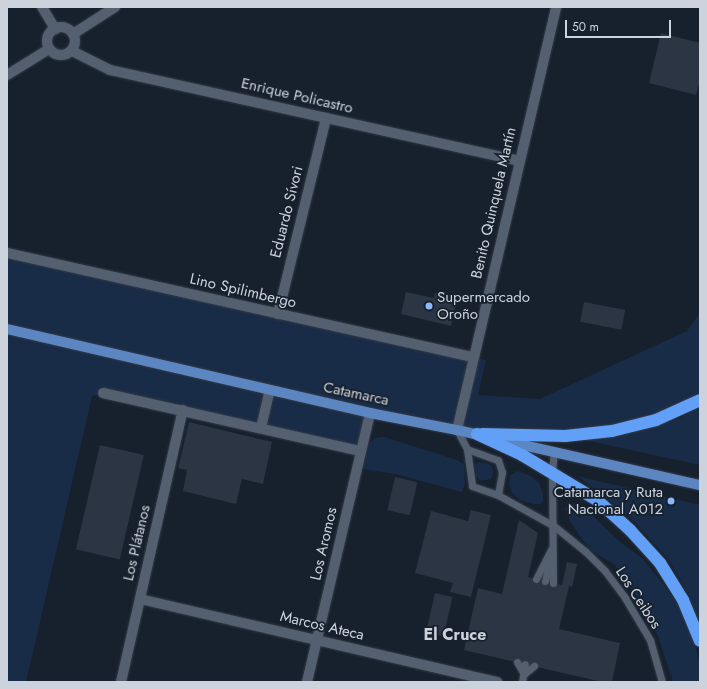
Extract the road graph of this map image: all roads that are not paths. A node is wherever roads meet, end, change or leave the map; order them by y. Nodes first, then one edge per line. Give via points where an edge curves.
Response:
1 (42, 7) edge
2 (115, 7) edge
3 (556, 7) edge
4 (55, 28) junction
5 (73, 34) junction
6 (49, 49) junction
7 (72, 51) junction
8 (7, 75) edge
9 (326, 118) junction
10 (519, 161) junction
11 (7, 253) edge
12 (278, 314) junction
13 (7, 329) edge
14 (473, 357) junction
15 (270, 390) junction
16 (103, 393) dead end
17 (700, 400) edge
18 (183, 410) junction
19 (370, 413) junction
20 (261, 428) junction
21 (457, 430) junction
22 (476, 434) junction
23 (467, 448) junction
24 (361, 451) junction
25 (554, 452) junction
26 (552, 473) junction
27 (700, 486) edge
28 (498, 495) junction
29 (554, 526) junction
30 (552, 547) junction
31 (536, 579) dead end
32 (545, 581) dead end
33 (553, 583) dead end
34 (140, 599) junction
35 (317, 640) junction
36 (700, 641) edge
37 (517, 662) dead end
38 (525, 664) dead end
39 (534, 666) dead end
40 (524, 674) junction
41 (121, 682) edge
42 (307, 682) edge
43 (496, 682) edge
44 (522, 682) edge
45 (662, 682) edge

1 - 4 street
2 - 5 street
3 - 10 street, Benito Quinquela Martín
4 - 5 street via 63,27
4 - 6 street via 47,40
5 - 7 street via 75,42
6 - 7 street via 60,55
6 - 8 street
7 - 9 street, Enrique Policastro via 110,70
9 - 10 street, Enrique Policastro
9 - 12 street, Eduardo Sívori
10 - 14 street, Benito Quinquela Martín
11 - 12 street, Lino Spilimbergo
12 - 14 street, Lino Spilimbergo
13 - 15 main road, Catamarca
14 - 21 street, Benito Quinquela Martín
15 - 19 main road, Catamarca
15 - 20 street
16 - 18 street
17 - 22 highway via 656,420 612,431 565,436
18 - 20 street
18 - 34 street, Los Plátanos
19 - 21 main road, Catamarca
19 - 24 street, Los Aromos
20 - 24 street
21 - 22 main road, Catamarca
21 - 23 lane, Los Ceibos
22 - 25 main road, Catamarca
22 - 26 highway via 522,455
23 - 28 lane, Los Ceibos via 472,486
23 - 28 lane via 498,460 502,472
24 - 35 street, Los Aromos
25 - 26 lane
25 - 27 main road, Catamarca
26 - 29 lane
26 - 36 highway via 597,500 630,530 660,563 683,600
28 - 29 lane, Los Ceibos
29 - 30 lane
29 - 45 lane, Los Ceibos via 605,571 626,598 650,640
30 - 31 lane
30 - 32 lane
30 - 33 lane
34 - 35 street, Marcos Ateca
34 - 41 street, Los Plátanos
35 - 42 street, Los Aromos
35 - 43 street, Marcos Ateca
37 - 40 lane
38 - 40 lane
39 - 40 lane
40 - 44 lane

